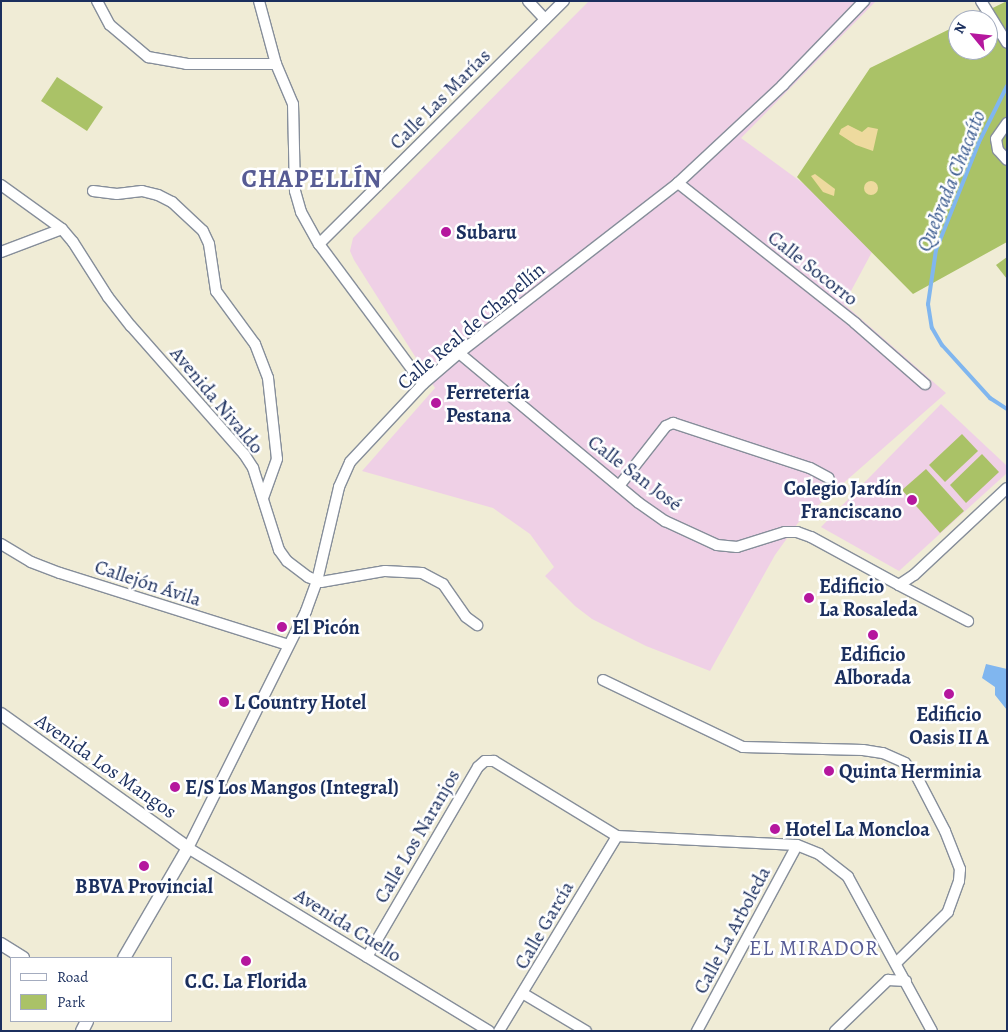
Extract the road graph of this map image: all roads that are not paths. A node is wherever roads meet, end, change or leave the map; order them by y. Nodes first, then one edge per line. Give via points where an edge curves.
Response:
1 (97, 1) edge
2 (528, 1) edge
3 (564, 1) edge
4 (864, 1) edge
5 (981, 1) edge
6 (260, 2) edge
7 (545, 20) junction
8 (1007, 43) edge
9 (276, 64) junction
10 (1007, 123) edge
11 (1007, 160) edge
12 (678, 183) junction
13 (1, 186) edge
14 (93, 191) dead end
15 (62, 229) junction
16 (319, 244) junction
17 (1, 252) edge
18 (459, 353) junction
19 (423, 384) junction
20 (925, 384) dead end
21 (828, 478) dead end
22 (619, 486) junction
23 (1007, 488) edge
24 (263, 498) junction
25 (1, 544) edge
26 (317, 581) junction
27 (898, 586) junction
28 (968, 621) dead end
29 (477, 625) dead end
30 (288, 646) junction
31 (603, 680) dead end
32 (1, 714) edge
33 (616, 836) junction
34 (797, 845) junction
35 (188, 848) junction
36 (1, 944) edge
37 (22, 957) edge
38 (125, 957) edge
39 (367, 958) junction
40 (896, 963) junction
41 (906, 981) junction
42 (524, 994) junction
43 (489, 1031) edge
44 (499, 1031) edge
45 (586, 1031) edge
46 (697, 1031) edge
47 (835, 1031) edge
48 (932, 1031) edge

1 - 9 street via 110,25 148,56 186,64
2 - 7 street
3 - 7 street, Calle Las Marías
4 - 12 street, Calle Real de Chapellín via 783,85
5 - 8 street
6 - 9 street
7 - 16 street, Calle Las Marías
9 - 16 street via 293,104 295,191 300,212
10 - 11 street via 999,130 996,139 998,150
12 - 18 street, Calle Real de Chapellín
12 - 20 street, Calle Socorro via 855,323
13 - 15 street, Avenida Nivaldo
14 - 24 street via 117,194 142,192 158,196 172,202 203,231 209,244 216,291 255,344 268,378 277,459
15 - 17 street
15 - 24 street, Avenida Nivaldo via 131,326 244,454
16 - 19 street
18 - 19 street, Calle Real de Chapellín
18 - 22 street, Calle San José
19 - 26 street, Calle Real de Chapellín via 350,462 343,474
21 - 22 street via 810,468 673,423 666,426
22 - 27 street, Calle San José via 665,521 717,545 737,547 785,532 797,532
23 - 27 street via 914,575
24 - 26 street, Avenida Nivaldo via 279,550 298,571
25 - 30 street, Callejón Ávila via 31,562 60,573
26 - 29 street via 385,571 422,573 444,584 466,617
26 - 30 street, Calle Real de Chapellín
27 - 28 street, Calle San José
30 - 35 street, Calle Real de Chapellín
31 - 40 street via 743,747 863,750 882,753 905,763 948,837 960,869 948,912
32 - 35 street, Avenida Los Mangos
33 - 34 street
33 - 39 street, Calle Los Naranjos via 494,761 485,761 478,767
33 - 42 street, Calle García
34 - 40 street via 834,863 848,877
34 - 46 street, Calle La Arboleda
35 - 38 street
35 - 39 street, Avenida Cuello
36 - 37 street
39 - 43 street, Avenida Cuello
40 - 41 street
41 - 47 street via 888,980
41 - 48 street
42 - 44 street, Calle García
42 - 45 street

